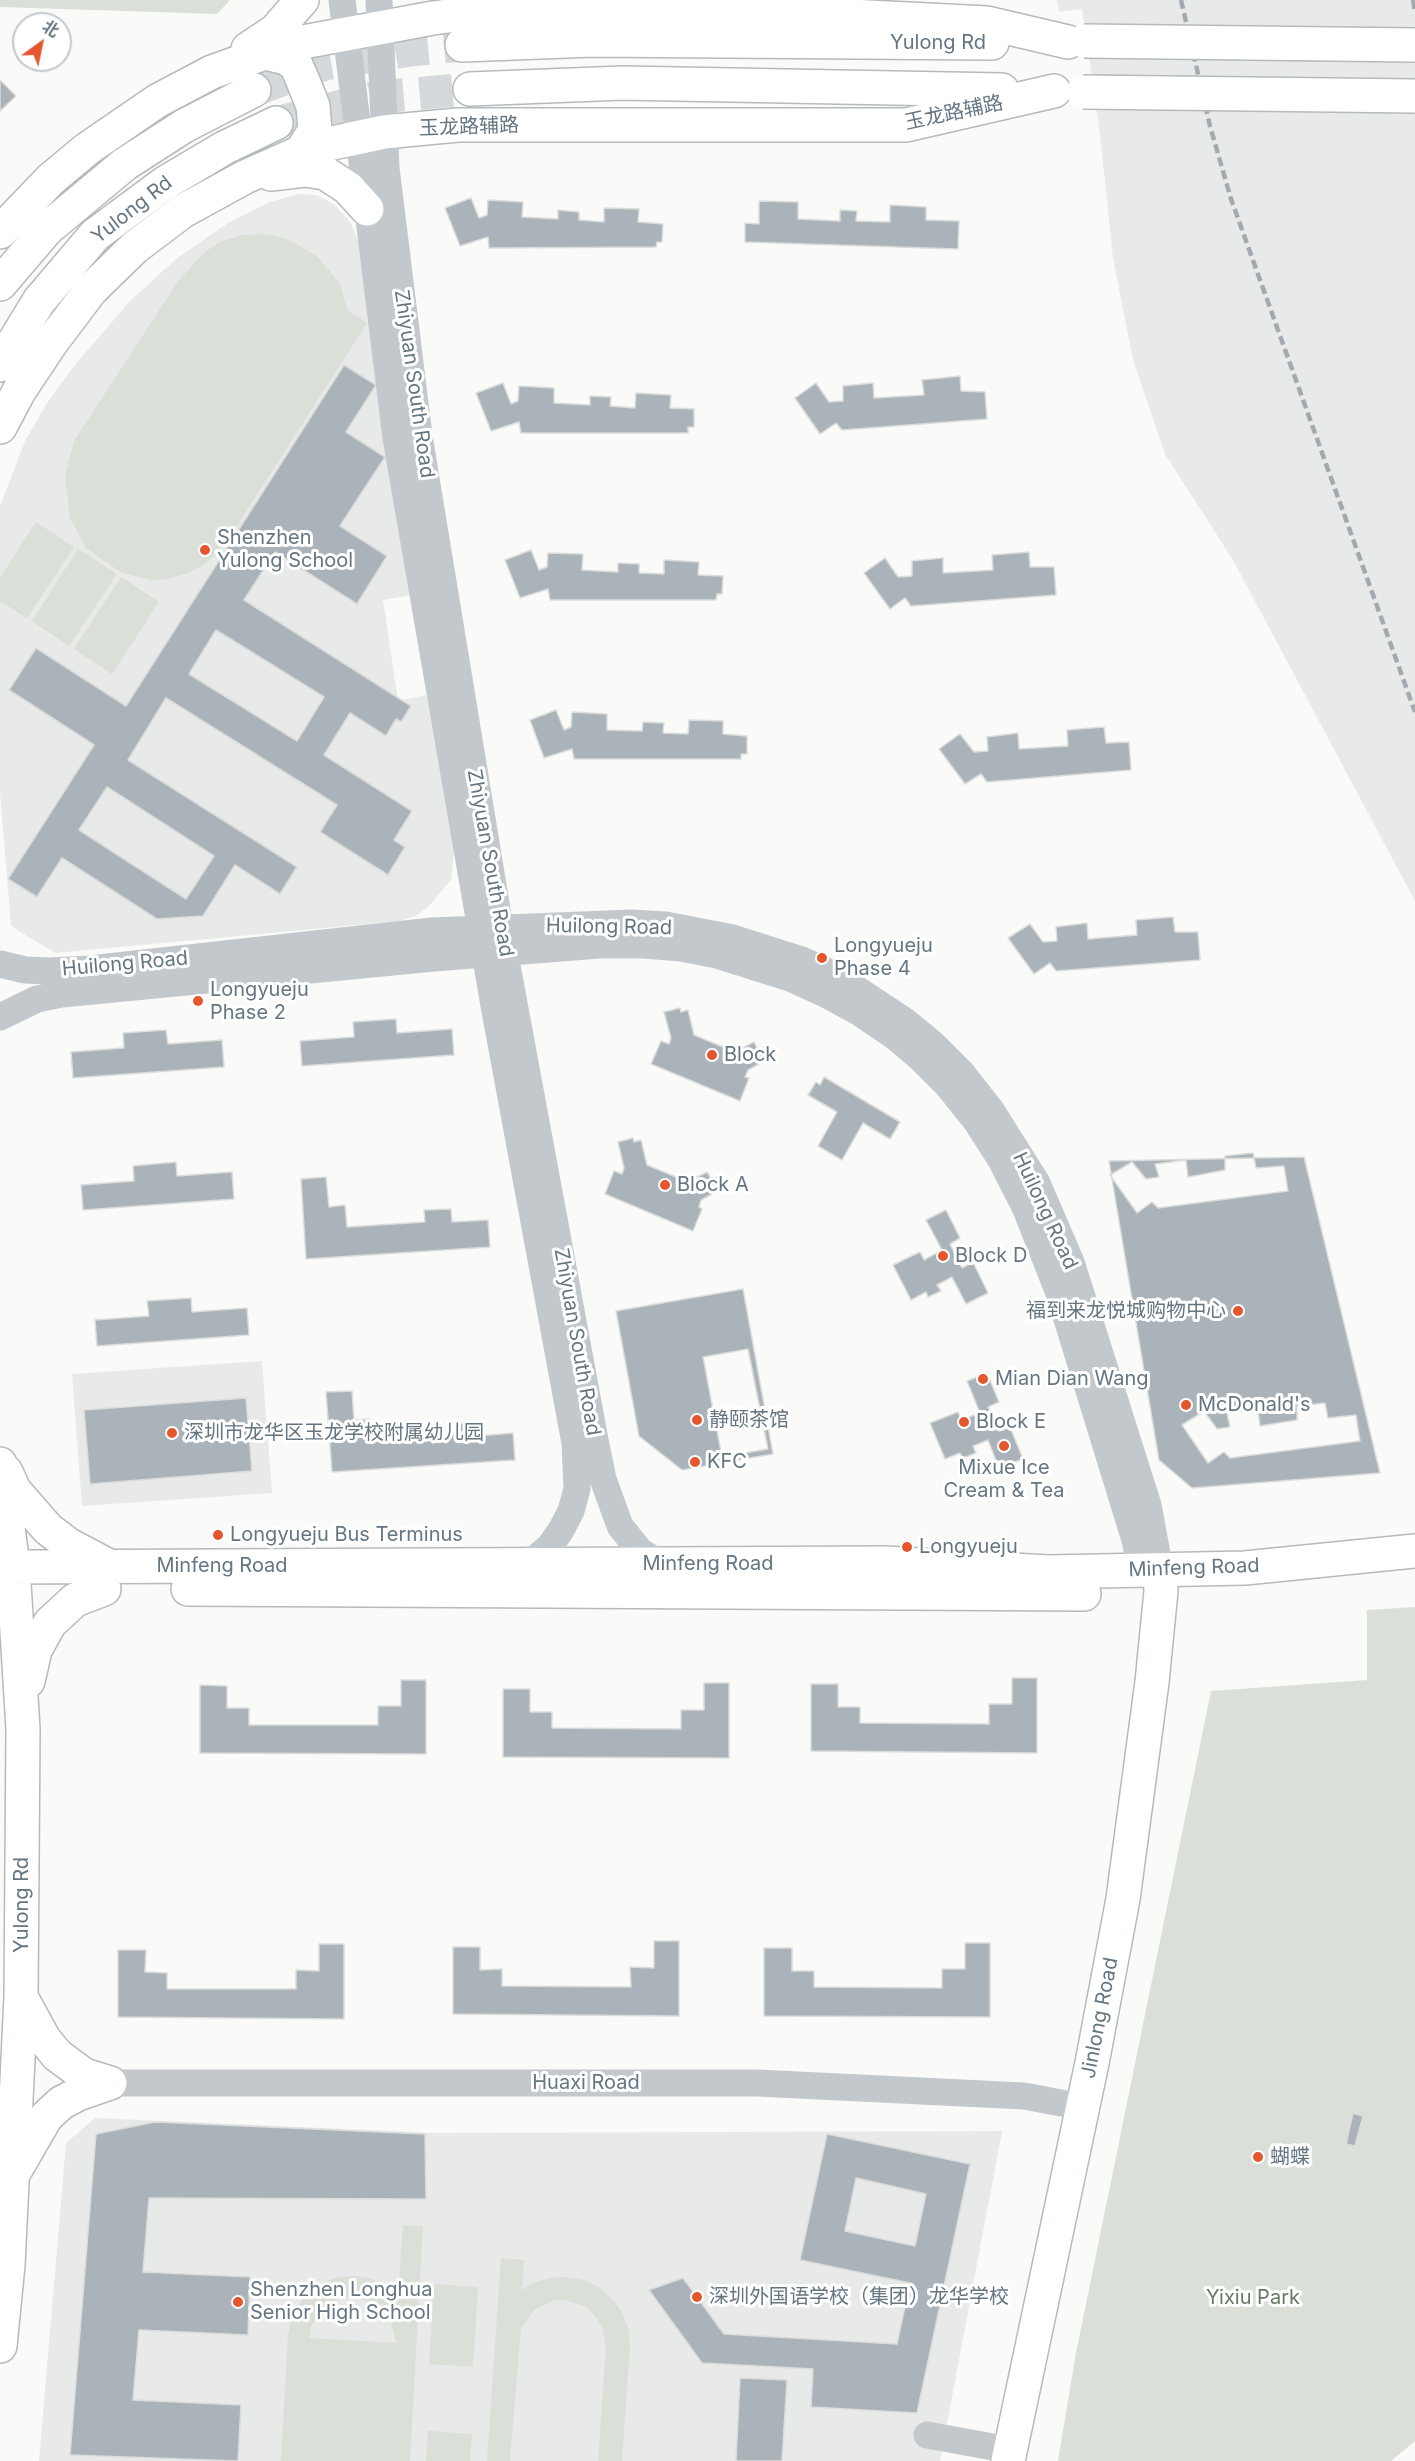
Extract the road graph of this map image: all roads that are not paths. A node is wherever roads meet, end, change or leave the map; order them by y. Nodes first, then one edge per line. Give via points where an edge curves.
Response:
1 (302, 0) edge
2 (342, 0) edge
3 (496, 0) edge
4 (771, 6) edge
5 (605, 10) junction
6 (380, 14) edge
7 (346, 34) junction
8 (1076, 41) junction
9 (462, 45) tunnel mouth
10 (1415, 45) edge
11 (265, 53) junction
12 (212, 72) junction
13 (470, 89) tunnel mouth
14 (254, 90) tunnel mouth
15 (1069, 91) junction
16 (1415, 96) edge
17 (276, 123) tunnel mouth
18 (371, 135) junction
19 (301, 152) junction
20 (246, 177) junction
21 (367, 210) junction
22 (0, 232) edge
23 (0, 284) edge
24 (0, 365) edge
25 (0, 427) edge
26 (493, 941) junction
27 (0, 964) edge
28 (0, 1017) edge
29 (0, 1457) edge
30 (0, 1464) edge
31 (1415, 1551) edge
32 (668, 1564) junction
33 (518, 1565) junction
34 (1415, 1573) edge
35 (7, 1578) edge
36 (108, 1578) junction
37 (1151, 1581) junction
38 (22, 1709) junction
39 (21, 1997) junction
40 (110, 2083) junction
41 (1061, 2103) junction
42 (12, 2176) junction
43 (0, 2346) edge
44 (927, 2435) dead end
45 (997, 2456) edge

1 - 12 main road via 275,31
2 - 7 street
3 - 5 main road
4 - 5 main road
4 - 8 main road via 987,23
5 - 6 main road
6 - 7 main road
6 - 18 street
7 - 11 main road
7 - 18 street
8 - 9 main road, Yulong Rd via 940,44 592,40
8 - 10 main road, Yulong Rd, bridge
11 - 12 main road
11 - 19 main road via 296,65 313,106 315,130
12 - 22 main road via 157,101 87,148
13 - 15 main road via 623,83
14 - 23 main road, Yulong Rd via 184,126 125,164 47,229
15 - 16 main road, bridge
15 - 18 main road, 玉龙路辅路 via 906,125 458,125
17 - 24 main road, Yulong Rd via 165,183 95,235 39,301
18 - 19 main road, 玉龙路辅路
18 - 21 street, Zhiyuan South Road
18 - 26 street, Zhiyuan South Road via 386,168 419,436
19 - 20 main road, 玉龙路辅路
20 - 21 main road via 305,170 326,173 348,188
20 - 25 main road, 玉龙路辅路 via 183,212 134,248 91,290 19,391
21 - 26 street, Zhiyuan South Road via 396,438
26 - 27 street, Huilong Road via 420,932 90,969 25,970
26 - 28 street, Huilong Road via 62,994 37,999
26 - 32 street, Zhiyuan South Road via 603,1479 629,1540 653,1559
26 - 33 street, Zhiyuan South Road via 577,1467 577,1489 561,1530 536,1558
26 - 37 street, Huilong Road via 631,923 666,925 734,938 837,976 905,1021 962,1073 992,1110 1037,1183 1055,1221 1148,1505
29 - 36 main road via 14,1490 48,1530 90,1558
30 - 35 main road, Yulong Rd
31 - 37 main road, Minfeng Road
32 - 33 main road, Minfeng Road
32 - 37 main road, Minfeng Road via 884,1563
33 - 36 main road, Minfeng Road
34 - 37 main road, Minfeng Road via 1248,1588
35 - 36 main road, Minfeng Road
35 - 38 main road, Yulong Rd
36 - 37 main road, Minfeng Road via 1038,1595
36 - 38 main road via 50,1623 35,1650
37 - 41 main road, Jinlong Road via 1100,1898
37 - 45 main road, Jinlong Road via 1152,1682 1123,1899 1092,2063
38 - 39 main road, Yulong Rd
39 - 40 main road via 57,2055 84,2075
39 - 42 main road, Yulong Rd
40 - 41 street, Huaxi Road via 757,2083 1024,2096
40 - 42 main road via 61,2103 41,2125
41 - 45 main road, Jinlong Road
42 - 43 main road, Yulong Rd
44 - 45 street

